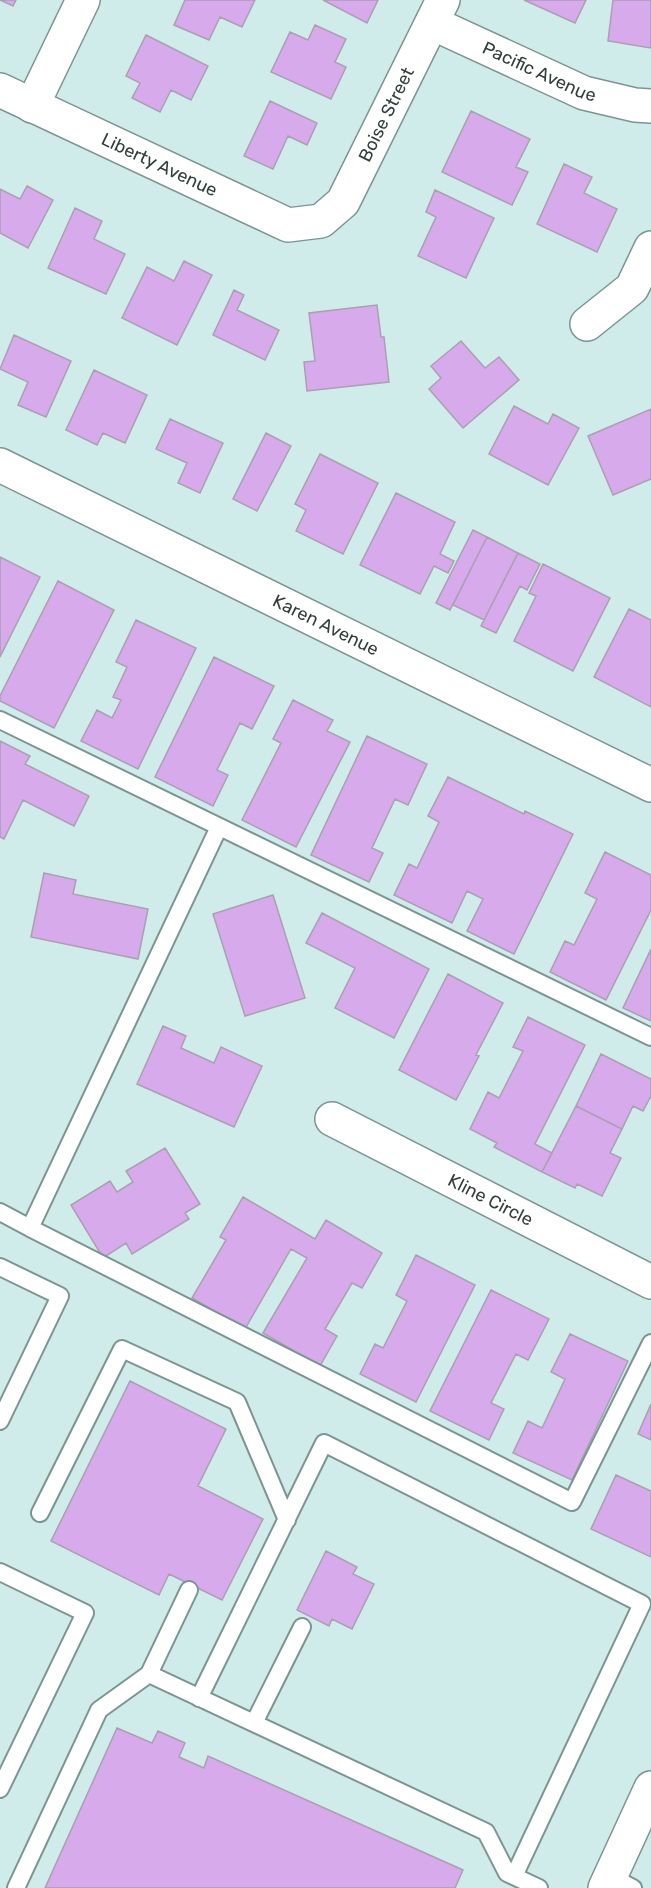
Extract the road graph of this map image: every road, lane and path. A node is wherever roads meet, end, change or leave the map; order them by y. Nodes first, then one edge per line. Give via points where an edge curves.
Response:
1 (83, 0) edge
2 (438, 11) edge
3 (0, 90) edge
4 (32, 105) junction
5 (651, 106) edge
6 (321, 221) joint
7 (651, 248) edge
8 (587, 324) dead end
9 (0, 465) edge
10 (0, 720) edge
11 (651, 785) edge
12 (219, 826) junction
13 (651, 1037) edge
14 (332, 1119) dead end
15 (0, 1212) edge
16 (30, 1228) junction
17 (1, 1269) edge
18 (651, 1282) edge
19 (651, 1343) edge
20 (0, 1421) edge
21 (40, 1513) dead end
22 (287, 1520) junction
23 (0, 1572) edge
24 (189, 1590) dead end
25 (302, 1627) dead end
26 (149, 1674) junction
27 (199, 1698) junction
28 (254, 1724) junction
29 (6, 1761) edge
30 (651, 1788) edge
31 (0, 1789) edge
32 (514, 1876) junction
33 (616, 1884) edge
34 (16, 1888) edge
35 (539, 1888) edge

1 - 4 street
2 - 5 street, Pacific Avenue via 584,93
2 - 6 street, Boise Street via 343,202
3 - 4 street, Liberty Avenue
4 - 6 street, Liberty Avenue via 288,225
7 - 8 street via 632,288
9 - 11 street, Karen Avenue
10 - 12 lane
12 - 13 lane
12 - 16 lane
14 - 18 street, Kline Circle
15 - 16 lane
16 - 19 lane via 572,1502
17 - 20 lane via 60,1296
21 - 22 lane via 122,1349 237,1402
22 - 27 lane
22 - 32 lane via 324,1443 642,1604
23 - 29 lane via 85,1613
24 - 26 lane
25 - 28 lane
26 - 27 lane
26 - 34 lane via 99,1710
27 - 28 lane
28 - 32 lane via 486,1832 507,1873
29 - 31 lane
30 - 33 street
32 - 35 lane

